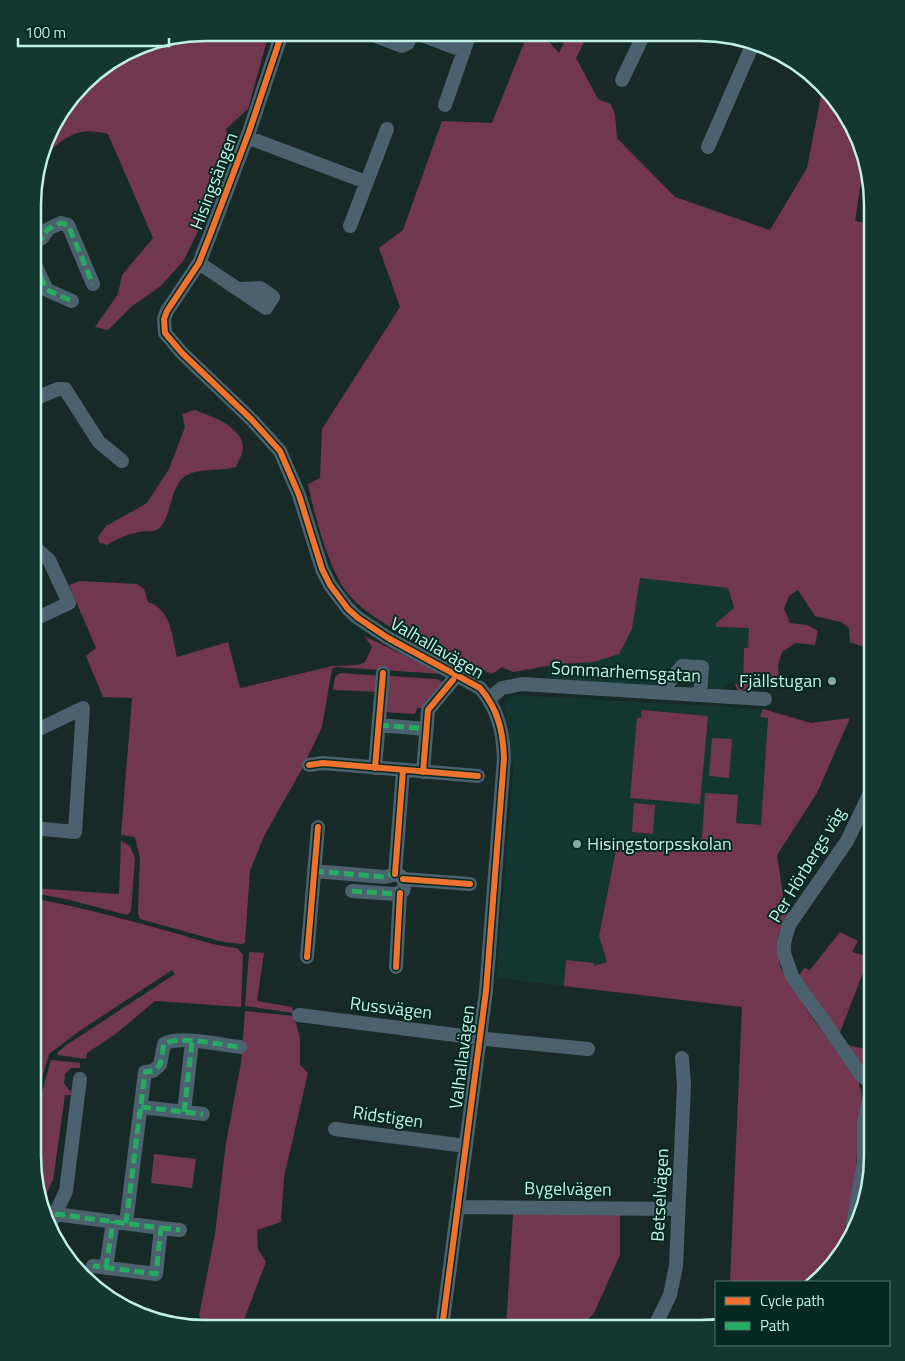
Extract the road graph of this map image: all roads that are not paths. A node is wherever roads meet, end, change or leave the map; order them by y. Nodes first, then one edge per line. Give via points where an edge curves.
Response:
1 (279, 41) edge
2 (390, 41) edge
3 (409, 41) edge
4 (437, 41) edge
5 (467, 41) edge
6 (641, 41) edge
7 (750, 50) edge
8 (464, 51) junction
9 (622, 80) dead end
10 (445, 105) dead end
11 (387, 129) dead end
12 (247, 137) junction
13 (708, 147) dead end
14 (366, 182) junction
15 (350, 226) dead end
16 (41, 238) edge
17 (199, 263) junction
18 (41, 277) edge
19 (93, 284) dead end
20 (239, 289) dead end
21 (72, 302) dead end
22 (165, 333) joint
23 (41, 397) edge
24 (122, 461) dead end
25 (41, 553) edge
26 (41, 616) edge
27 (383, 673) dead end
28 (453, 680) dead end
29 (661, 692) junction
30 (700, 695) junction
31 (489, 699) junction
32 (765, 699) dead end
33 (378, 725) junction
34 (41, 728) edge
35 (427, 730) junction
36 (309, 765) dead end
37 (375, 768) junction
38 (404, 770) junction
39 (423, 772) junction
40 (478, 776) dead end
41 (863, 807) edge
42 (318, 827) dead end
43 (41, 829) edge
44 (314, 871) junction
45 (399, 876) junction
46 (470, 884) dead end
47 (352, 891) dead end
48 (400, 893) junction
49 (307, 957) dead end
50 (396, 967) dead end
51 (299, 1015) dead end
52 (479, 1038) junction
53 (192, 1042) junction
54 (240, 1047) dead end
55 (588, 1049) dead end
56 (682, 1058) dead end
57 (863, 1077) edge
58 (80, 1079) dead end
59 (141, 1107) junction
60 (184, 1112) junction
61 (203, 1114) dead end
62 (334, 1129) dead end
63 (466, 1146) junction
64 (863, 1168) edge
65 (857, 1201) edge
66 (458, 1207) junction
67 (678, 1209) junction
68 (54, 1217) edge
69 (55, 1220) edge
70 (119, 1222) junction
71 (161, 1228) junction
72 (180, 1230) dead end
73 (443, 1320) edge
74 (660, 1320) edge

1 - 12 street, Hisingsängen
2 - 3 street via 402,46
4 - 8 street
5 - 8 street
6 - 9 street
7 - 13 street
8 - 10 street
11 - 14 street
12 - 14 street, Hisingsängen
12 - 17 street, Hisingsängen
14 - 15 street
16 - 19 street via 48,229 61,223 68,225
17 - 20 street
17 - 22 street, Hisingsängen via 167,311
18 - 21 street via 47,290
22 - 31 street, Valhallavägen via 280,451 299,495 322,569 348,609 388,638 465,678
23 - 24 street via 65,389 99,442
25 - 26 street via 49,560 69,603
27 - 33 street
28 - 35 street via 429,707
29 - 30 street, Sommarhemsgatan
29 - 30 street via 682,666 702,667
29 - 31 street, Sommarhemsgatan via 522,684 502,688
30 - 32 street, Sommarhemsgatan
31 - 52 street, Valhallavägen via 502,728 504,758 486,991
33 - 35 street
33 - 37 street
34 - 43 street via 83,708 75,832
35 - 39 street
36 - 37 street via 323,763
37 - 38 street
38 - 39 street
38 - 45 street
39 - 40 street
41 - 57 street, Per Hörbergs väg via 847,840 789,925 784,943 786,964 792,976
42 - 44 street
44 - 45 street
44 - 49 street
45 - 46 street
45 - 48 street via 404,888
47 - 48 street
48 - 50 street
51 - 52 street, Russvägen
52 - 55 street, Russvägen
52 - 63 street, Valhallavägen
53 - 54 street
53 - 59 street via 170,1040 164,1044 160,1065 145,1072
53 - 60 street
56 - 67 street, Betselvägen via 684,1085
58 - 68 street via 66,1191
59 - 60 street
59 - 70 street
60 - 61 street
62 - 63 street, Ridstigen
63 - 66 street, Valhallavägen
64 - 65 street
66 - 67 street, Bygelvägen
66 - 73 street, Valhallavägen
67 - 74 street, Betselvägen via 676,1266
69 - 70 street
70 - 71 street
70 - 71 street via 100,1267 156,1274
71 - 72 street

